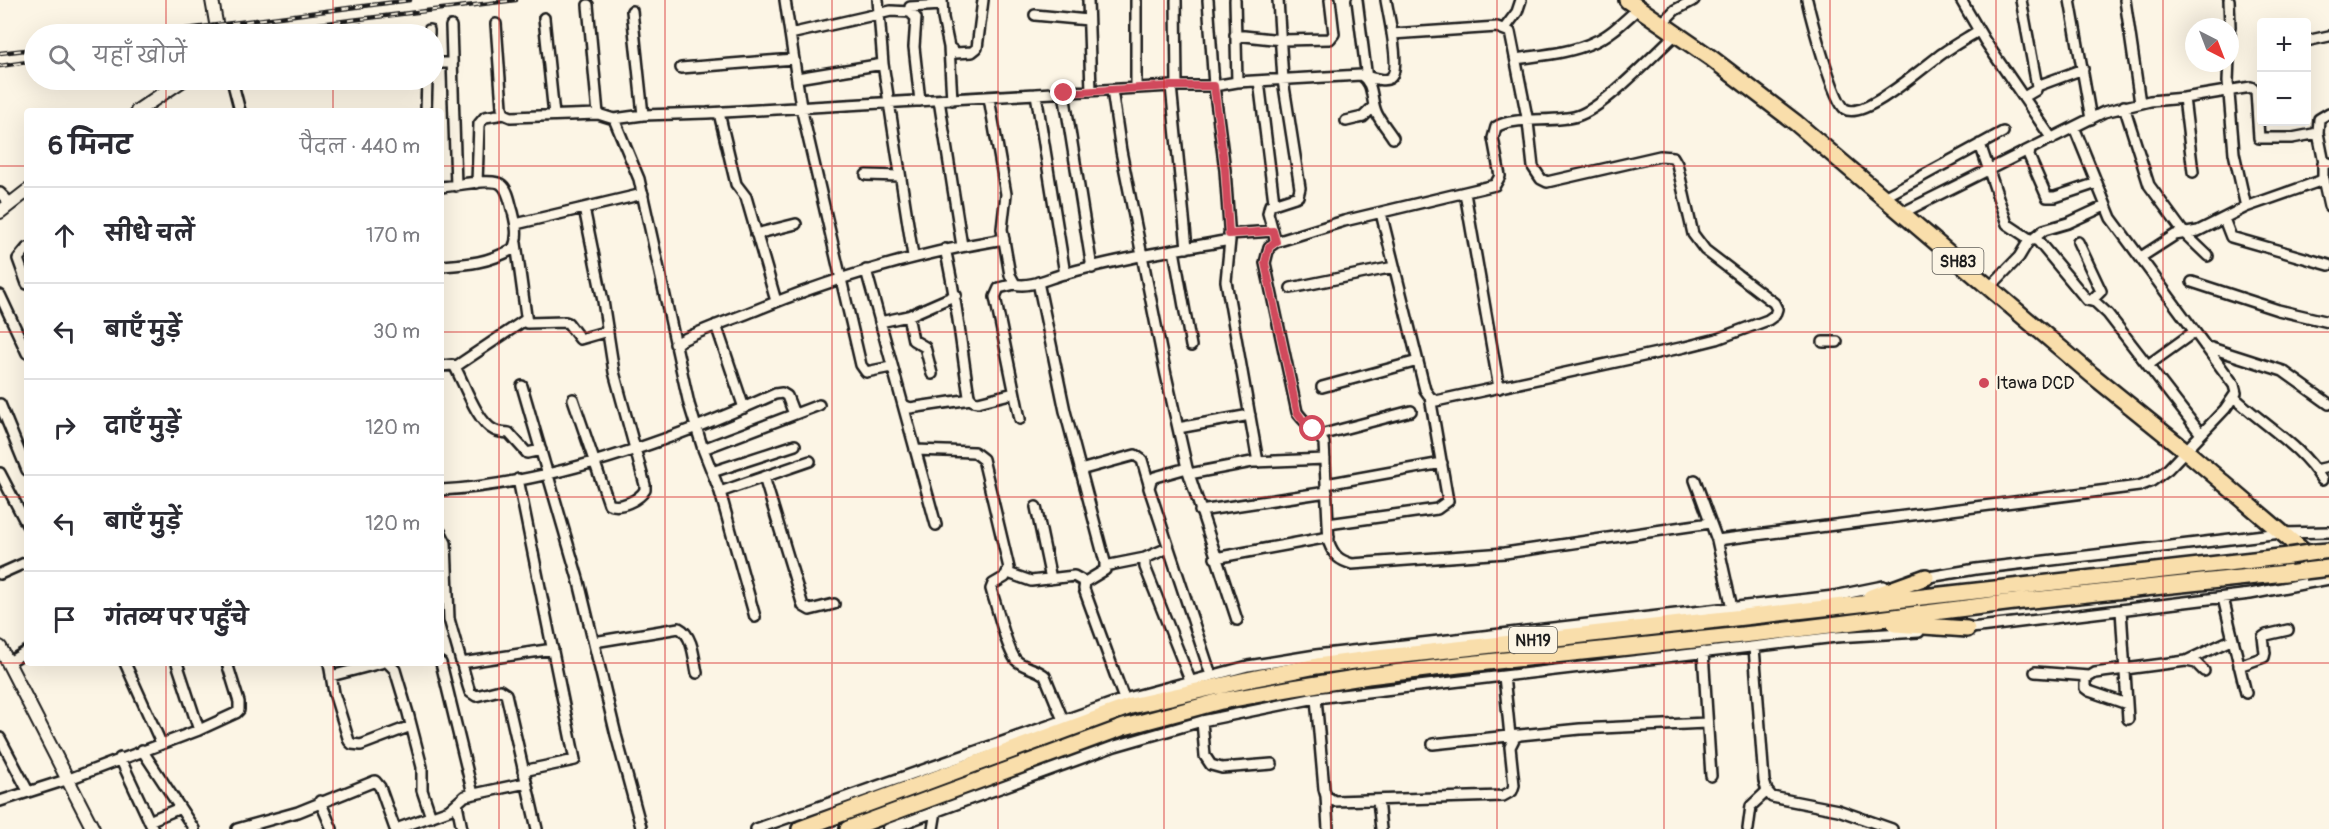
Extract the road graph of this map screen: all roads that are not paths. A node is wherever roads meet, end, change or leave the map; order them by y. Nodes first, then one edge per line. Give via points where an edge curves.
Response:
1 (212, 0) edge
2 (785, 0) edge
3 (879, 0) edge
4 (983, 0) edge
5 (1088, 0) edge
6 (1136, 0) edge
7 (1176, 0) edge
8 (1208, 0) edge
9 (1235, 0) edge
10 (1278, 0) edge
11 (1330, 0) edge
12 (1357, 0) edge
13 (1386, 0) edge
14 (1521, 0) edge
15 (1694, 0) edge
16 (1807, 0) edge
17 (1961, 0) edge
18 (2021, 0) edge
19 (2070, 0) edge
20 (2125, 0) edge
21 (2229, 0) edge
22 (942, 2) edge
23 (1633, 4) edge
24 (588, 5) dead end
25 (910, 7) dead end
26 (632, 11) dead end
27 (878, 14) junction
28 (1035, 15) dead end
29 (544, 18) dead end
30 (2230, 18) edge
31 (1088, 21) junction
32 (216, 24) edge
33 (496, 24) dead end
34 (1661, 24) junction
35 (451, 26) dead end
36 (1504, 28) junction
37 (1978, 31) junction
38 (790, 34) junction
39 (1392, 34) junction
40 (1676, 34) junction
41 (1235, 35) junction
42 (2329, 36) edge
43 (1282, 40) junction
44 (2311, 40) edge
45 (949, 47) junction
46 (794, 59) junction
47 (1516, 59) junction
48 (444, 63) edge
49 (452, 63) junction
50 (883, 64) junction
51 (681, 68) dead end
52 (2083, 69) junction
53 (2228, 72) edge
54 (797, 78) junction
55 (1366, 78) junction
56 (1283, 80) junction
57 (1259, 81) junction
58 (1237, 82) junction
59 (1174, 86) junction
60 (1214, 86) junction
61 (2037, 86) junction
62 (1136, 88) junction
63 (168, 90) edge
64 (235, 90) edge
65 (427, 90) edge
66 (1112, 90) junction
67 (2230, 90) junction
68 (1091, 91) junction
69 (1036, 93) junction
70 (1064, 93) junction
71 (2024, 97) junction
72 (989, 98) junction
73 (2184, 98) junction
74 (939, 100) junction
75 (952, 100) junction
76 (920, 101) junction
77 (889, 103) junction
78 (2140, 103) junction
79 (1374, 106) junction
80 (2124, 106) junction
81 (801, 107) junction
82 (141, 108) edge
83 (239, 108) edge
84 (426, 108) edge
85 (719, 112) junction
86 (2329, 113) edge
87 (504, 114) junction
88 (598, 114) junction
89 (554, 115) junction
90 (643, 115) junction
91 (2091, 118) junction
92 (614, 119) junction
93 (1346, 121) dead end
94 (1528, 122) junction
95 (2074, 127) junction
96 (2003, 132) dead end
97 (2318, 133) junction
98 (1393, 138) dead end
99 (2052, 139) junction
100 (1980, 144) junction
101 (2030, 150) junction
102 (2326, 163) edge
103 (1989, 170) junction
104 (2193, 172) dead end
105 (866, 175) dead end
106 (900, 176) junction
107 (2323, 179) junction
108 (477, 183) junction
109 (2097, 183) junction
110 (456, 186) junction
111 (444, 187) edge
112 (0, 192) edge
113 (1465, 193) junction
114 (24, 194) edge
115 (643, 194) junction
116 (1884, 197) junction
117 (1274, 202) junction
118 (11, 204) junction
119 (2105, 206) junction
120 (2329, 206) edge
121 (2246, 207) junction
122 (584, 208) junction
123 (0, 212) edge
124 (1381, 213) junction
125 (1902, 213) junction
126 (2224, 219) junction
127 (516, 224) junction
128 (796, 224) dead end
129 (1273, 231) junction
130 (2184, 233) junction
131 (756, 234) junction
132 (1229, 237) junction
133 (1004, 239) junction
134 (2032, 240) junction
135 (1276, 242) junction
136 (2078, 242) dead end
137 (516, 243) junction
138 (962, 246) junction
139 (1187, 248) junction
140 (945, 249) junction
141 (1174, 250) junction
142 (24, 252) edge
143 (913, 256) junction
144 (2208, 256) dead end
145 (1143, 257) junction
146 (2141, 257) junction
147 (2329, 265) edge
148 (444, 266) edge
149 (1394, 267) junction
150 (1092, 268) junction
151 (866, 270) junction
152 (1065, 274) junction
153 (24, 276) edge
154 (841, 279) junction
155 (1038, 282) junction
156 (2192, 282) dead end
157 (1015, 284) junction
158 (1291, 288) dead end
159 (1989, 288) junction
160 (0, 295) edge
161 (956, 295) junction
162 (2093, 300) junction
163 (776, 301) junction
164 (908, 316) junction
165 (525, 320) junction
166 (880, 322) junction
167 (2329, 322) edge
168 (716, 325) junction
169 (608, 331) junction
170 (2194, 332) junction
171 (1823, 342) dead end
172 (1838, 342) dead end
173 (675, 344) junction
174 (2204, 345) junction
175 (1191, 346) dead end
176 (24, 347) edge
177 (1418, 361) junction
178 (444, 365) edge
179 (2148, 365) junction
180 (455, 367) junction
181 (891, 368) junction
182 (932, 374) dead end
183 (522, 386) dead end
184 (1322, 387) dead end
185 (1499, 388) junction
186 (1014, 393) junction
187 (2234, 397) junction
188 (1430, 398) junction
189 (573, 399) dead end
190 (971, 399) junction
191 (0, 404) edge
192 (2329, 404) edge
193 (819, 405) dead end
194 (903, 405) junction
195 (744, 408) junction
196 (1411, 411) dead end
197 (794, 414) junction
198 (1250, 415) junction
199 (1020, 419) dead end
200 (697, 428) junction
201 (1178, 428) junction
202 (2201, 434) junction
203 (1320, 435) junction
204 (795, 445) dead end
205 (634, 449) junction
206 (703, 449) junction
207 (541, 450) junction
208 (915, 450) junction
209 (2186, 451) junction
210 (1325, 459) junction
211 (595, 461) junction
212 (810, 461) dead end
213 (1258, 462) junction
214 (24, 463) edge
215 (1442, 463) junction
216 (2329, 467) edge
217 (1080, 470) junction
218 (2316, 470) junction
219 (1188, 471) junction
220 (712, 472) junction
221 (0, 473) edge
222 (548, 474) junction
223 (764, 477) junction
224 (518, 479) junction
225 (1695, 480) dead end
226 (2322, 480) dead end
227 (1149, 484) junction
228 (1326, 488) junction
229 (444, 490) edge
230 (720, 492) junction
231 (1036, 507) dead end
232 (1200, 511) junction
233 (24, 519) edge
234 (1710, 523) junction
235 (1328, 524) junction
236 (936, 525) dead end
237 (2329, 532) edge
238 (2281, 533) junction
239 (1329, 537) junction
240 (444, 539) edge
241 (1717, 540) junction
242 (1168, 548) junction
243 (2323, 552) edge
244 (1145, 558) junction
245 (1215, 558) junction
246 (24, 563) edge
247 (1105, 566) junction
248 (2329, 568) edge
249 (1008, 573) junction
250 (2329, 573) edge
251 (0, 574) edge
252 (1926, 578) junction
253 (1051, 579) junction
254 (2329, 579) edge
255 (1085, 582) junction
256 (444, 587) edge
257 (2223, 598) junction
258 (834, 604) dead end
259 (1843, 607) junction
260 (1732, 608) junction
261 (2121, 610) junction
262 (755, 617) dead end
263 (445, 620) edge
264 (1237, 620) dead end
265 (1860, 621) junction
266 (1967, 629) junction
267 (2288, 630) dead end
268 (2233, 639) junction
269 (594, 642) junction
270 (1754, 646) junction
271 (0, 647) edge
272 (553, 649) junction
273 (1702, 652) junction
274 (24, 653) edge
275 (2186, 661) junction
276 (9, 662) junction
277 (461, 663) junction
278 (126, 666) edge
279 (178, 666) edge
280 (228, 666) edge
281 (330, 666) edge
282 (369, 666) edge
283 (391, 666) edge
284 (442, 666) edge
285 (2239, 666) junction
286 (2124, 669) junction
287 (2204, 670) dead end
288 (2035, 672) dead end
289 (697, 673) dead end
290 (1211, 675) junction
291 (2089, 675) junction
292 (331, 676) junction
293 (1504, 676) junction
294 (1190, 680) junction
295 (2246, 693) dead end
296 (1316, 698) junction
297 (1124, 699) junction
298 (2127, 704) junction
299 (2128, 719) dead end
300 (1063, 720) junction
301 (1202, 721) junction
302 (1706, 723) junction
303 (411, 726) junction
304 (199, 730) junction
305 (1515, 735) junction
306 (0, 738) edge
307 (161, 743) junction
308 (1433, 744) dead end
309 (142, 750) junction
310 (120, 758) junction
311 (1272, 764) dead end
312 (524, 771) junction
313 (1711, 776) dead end
314 (69, 779) junction
315 (526, 783) junction
316 (28, 791) junction
317 (1767, 791) junction
318 (473, 794) junction
319 (1326, 796) junction
320 (1378, 800) junction
321 (0, 801) edge
322 (320, 801) junction
323 (457, 804) junction
324 (180, 808) junction
325 (936, 811) junction
326 (431, 817) junction
327 (270, 824) edge
328 (151, 825) edge
329 (642, 827) dead end
330 (93, 829) edge
331 (194, 829) edge
332 (237, 829) edge
333 (332, 829) edge
334 (396, 829) edge
335 (462, 829) edge
336 (537, 829) edge
337 (756, 829) edge
338 (800, 829) edge
339 (848, 829) edge
340 (888, 829) edge
341 (933, 829) edge
342 (1328, 829) edge
343 (1381, 829) edge
344 (1748, 829) edge
345 (1892, 829) edge

1 - 32 street
2 - 38 street
3 - 27 street
4 - 45 street via 977,48 957,53
5 - 31 street
6 - 62 street
7 - 59 street
8 - 60 street
9 - 41 street
10 - 43 street
11 - 43 street via 1334,34 1330,39
12 - 55 street
13 - 39 street
14 - 36 street
15 - 34 street via 1675,10
16 - 37 street via 1834,87 1841,104 1852,111 1882,98
17 - 37 street
18 - 61 street
19 - 52 street
20 - 78 street
21 - 30 street
22 - 25 street
22 - 45 street
23 - 34 main road, SH83
23 - 47 street via 1609,34 1595,42
24 - 88 street
26 - 90 street
27 - 38 street
27 - 50 street
27 - 76 street via 910,12 916,18 914,47
28 - 31 street
29 - 89 street
31 - 68 street
33 - 87 street
34 - 40 main road, SH83
35 - 49 street
36 - 39 street
36 - 47 street via 1510,32
37 - 71 street
38 - 46 street
39 - 55 street via 1395,70 1383,80
40 - 94 street via 1588,112
40 - 116 main road, SH83 via 1796,123
41 - 43 street
41 - 58 street
42 - 44 street
43 - 56 street
45 - 75 street
46 - 51 street
46 - 54 street
47 - 94 street
48 - 49 street
49 - 110 street
50 - 54 street
50 - 77 street
52 - 61 street
52 - 91 street
53 - 67 street
54 - 81 street
55 - 56 street via 1361,75
55 - 79 street
56 - 57 street
56 - 117 street via 1300,192
57 - 58 street
57 - 117 street
58 - 60 street
59 - 60 street
59 - 62 street
59 - 139 street
60 - 132 street
61 - 71 street
62 - 66 street
63 - 82 street
64 - 83 street
65 - 84 street
66 - 68 street
66 - 145 street
67 - 73 street
67 - 97 street via 2256,89 2259,138
67 - 121 street via 2234,153
68 - 70 street
69 - 70 street
69 - 72 street
69 - 152 street
70 - 150 street
71 - 99 street
72 - 75 street
72 - 133 street via 1006,194
73 - 78 street
73 - 104 street
74 - 75 street
74 - 76 street
74 - 138 street
76 - 77 street
77 - 81 street
77 - 106 street
78 - 80 street
79 - 93 street via 1363,117
79 - 98 street
80 - 91 street
80 - 130 street via 2149,185
81 - 85 street
81 - 154 street
85 - 90 street
85 - 131 street via 736,184 746,197
86 - 97 street via 2319,119
87 - 89 street
87 - 108 street via 485,117 479,124
88 - 89 street
88 - 92 street
90 - 92 street
91 - 95 street
92 - 115 street
94 - 113 street via 1496,127 1493,138 1499,181
94 - 185 street via 1533,167 1540,179 1547,182 1660,156 1673,157 1698,242 1777,309 1768,320 1717,339
95 - 99 street
95 - 109 street
96 - 100 street
97 - 102 street
99 - 101 street
100 - 103 street
100 - 116 street
101 - 103 street
101 - 109 street via 2047,197
102 - 107 street
103 - 125 street
103 - 134 street via 2007,224
105 - 106 street
106 - 143 street
107 - 120 street
107 - 121 street
108 - 110 street
108 - 127 street via 501,183
109 - 119 street
110 - 111 street
112 - 118 street
113 - 124 street
113 - 185 street
114 - 118 street
115 - 122 street
115 - 173 street
116 - 125 main road, SH83
117 - 129 street via 1269,213
118 - 123 street
119 - 134 street via 2068,224 2044,230
119 - 146 street
121 - 126 street
122 - 127 street
122 - 169 street
124 - 135 street
124 - 149 street
125 - 159 main road, SH83
126 - 130 street
126 - 147 street via 2231,237
127 - 137 street
128 - 131 street
129 - 132 street
129 - 135 street
130 - 144 street
130 - 146 street
131 - 163 street
132 - 139 street
132 - 198 street via 1226,281
133 - 138 street
133 - 157 street
134 - 159 street
134 - 162 street via 2087,300
135 - 203 street via 1269,247 1265,263 1294,401 1304,422
136 - 162 street via 2101,291
137 - 148 street via 513,249 488,261
137 - 165 street
138 - 140 street
139 - 141 street
140 - 143 street
140 - 161 street
141 - 145 street
141 - 175 street
142 - 153 street via 18,259
143 - 151 street
145 - 150 street
145 - 201 street
146 - 170 street
149 - 158 street
149 - 177 street
150 - 152 street
151 - 154 street
151 - 166 street
152 - 155 street
154 - 163 street
154 - 181 street via 863,370
155 - 157 street
155 - 217 street
156 - 167 street
157 - 186 street via 997,289 995,297
159 - 209 main road, SH83
160 - 176 street
161 - 164 street
161 - 190 street
162 - 179 street
163 - 168 street
164 - 166 street
164 - 182 street via 913,340 926,347
165 - 169 street via 530,324 565,322 580,339
165 - 180 street
166 - 181 street
168 - 173 street
168 - 195 street
169 - 205 street
170 - 174 street
170 - 179 street
171 - 172 street
173 - 200 street
174 - 187 street via 2234,385
174 - 192 street via 2283,371
177 - 184 street
177 - 188 street
178 - 180 street
179 - 202 street
180 - 207 street via 490,428 509,433 527,453
181 - 194 street
183 - 207 street
185 - 188 street via 1446,400
186 - 190 street via 978,402
186 - 199 street
187 - 202 street
187 - 218 street
188 - 215 street
189 - 211 street
190 - 194 street via 910,408
191 - 214 street
193 - 197 street
194 - 208 street
195 - 197 street via 782,393
195 - 200 street
196 - 203 street
197 - 206 street
198 - 201 street
198 - 213 street
200 - 205 street
200 - 206 street
201 - 219 street
202 - 209 street
203 - 210 street
204 - 220 street
205 - 211 street
205 - 211 street via 645,490 638,498 619,506 609,504
206 - 220 street
207 - 222 street
208 - 236 street
208 - 249 street via 974,452 983,459
209 - 238 main road, SH83
209 - 241 street via 2163,474 2139,486
210 - 213 street
210 - 228 street
211 - 222 street
212 - 223 street
213 - 219 street
215 - 228 street
215 - 235 street via 1448,496 1444,506
216 - 218 street
217 - 227 street via 1135,455 1142,460
217 - 247 street
218 - 226 street
219 - 227 street via 1155,477
219 - 232 street
220 - 230 street
221 - 233 street
222 - 224 street
222 - 269 street
223 - 230 street
223 - 258 street via 803,606 810,610
224 - 229 street
224 - 272 street
225 - 234 street
227 - 242 street
228 - 232 street
228 - 235 street
230 - 262 street
231 - 253 street
232 - 245 street
234 - 239 street via 1505,553 1352,564 1333,553
234 - 241 street
235 - 239 street
237 - 238 street
238 - 250 main road, SH83
238 - 252 street
239 - 245 street
240 - 256 street
241 - 260 street
242 - 244 street
242 - 290 street
243 - 259 main road, NH19, bridge
244 - 247 street
244 - 294 street via 1145,567
245 - 264 street
246 - 251 street
247 - 255 street via 1102,573
248 - 265 main road, NH19, bridge
249 - 253 street via 1031,581
249 - 300 street via 991,589 1012,654 1020,663 1041,672
252 - 259 main road
252 - 260 street via 1834,596
253 - 255 street via 1074,576
254 - 257 street
255 - 297 street via 1084,589
256 - 263 street
257 - 261 street
257 - 268 street
259 - 338 main road, NH19 via 1377,658 1188,692 1131,706
260 - 290 street via 1316,655
261 - 266 street
261 - 286 street
263 - 277 street
265 - 266 main road
265 - 339 main road, NH19 via 1368,676 1221,701 1124,727
266 - 270 street
267 - 285 street via 2265,635 2264,657
268 - 275 street
268 - 285 street
269 - 289 street via 679,628 688,636
269 - 329 street
270 - 273 street
270 - 317 street
271 - 276 street
272 - 277 street
272 - 312 street via 575,760
273 - 293 street
273 - 302 street
274 - 276 street
275 - 286 street
275 - 287 street
276 - 314 street
277 - 312 street via 473,695 500,690 506,694
278 - 307 street
279 - 304 street
280 - 304 street via 239,710
281 - 292 street
282 - 292 street
283 - 303 street
284 - 318 street
285 - 295 street
286 - 291 street
286 - 298 street
288 - 291 street
290 - 294 street
291 - 298 street via 2084,683 2089,691
292 - 303 street via 352,744 361,745
293 - 296 street
293 - 305 street
294 - 297 street
296 - 301 street
296 - 319 street
297 - 300 street
298 - 299 street
300 - 337 street
301 - 311 street via 1206,756 1211,765 1222,768
301 - 325 street via 1115,746
302 - 305 street
302 - 313 street
303 - 326 street
304 - 307 street
305 - 308 street
305 - 320 street via 1510,747 1514,785 1508,794
306 - 316 street
307 - 309 street
309 - 310 street
309 - 324 street
310 - 314 street
310 - 328 street
312 - 315 street
314 - 316 street
314 - 330 street
315 - 318 street
315 - 336 street
316 - 321 street
317 - 344 street via 1750,806
317 - 345 street via 1772,797 1826,807
318 - 323 street
319 - 320 street via 1334,801
319 - 342 street
320 - 343 street
322 - 327 street
322 - 333 street
322 - 334 street via 375,782
323 - 326 street
323 - 335 street
324 - 328 street
324 - 331 street
325 - 340 street
325 - 341 street
326 - 334 street
327 - 332 street

